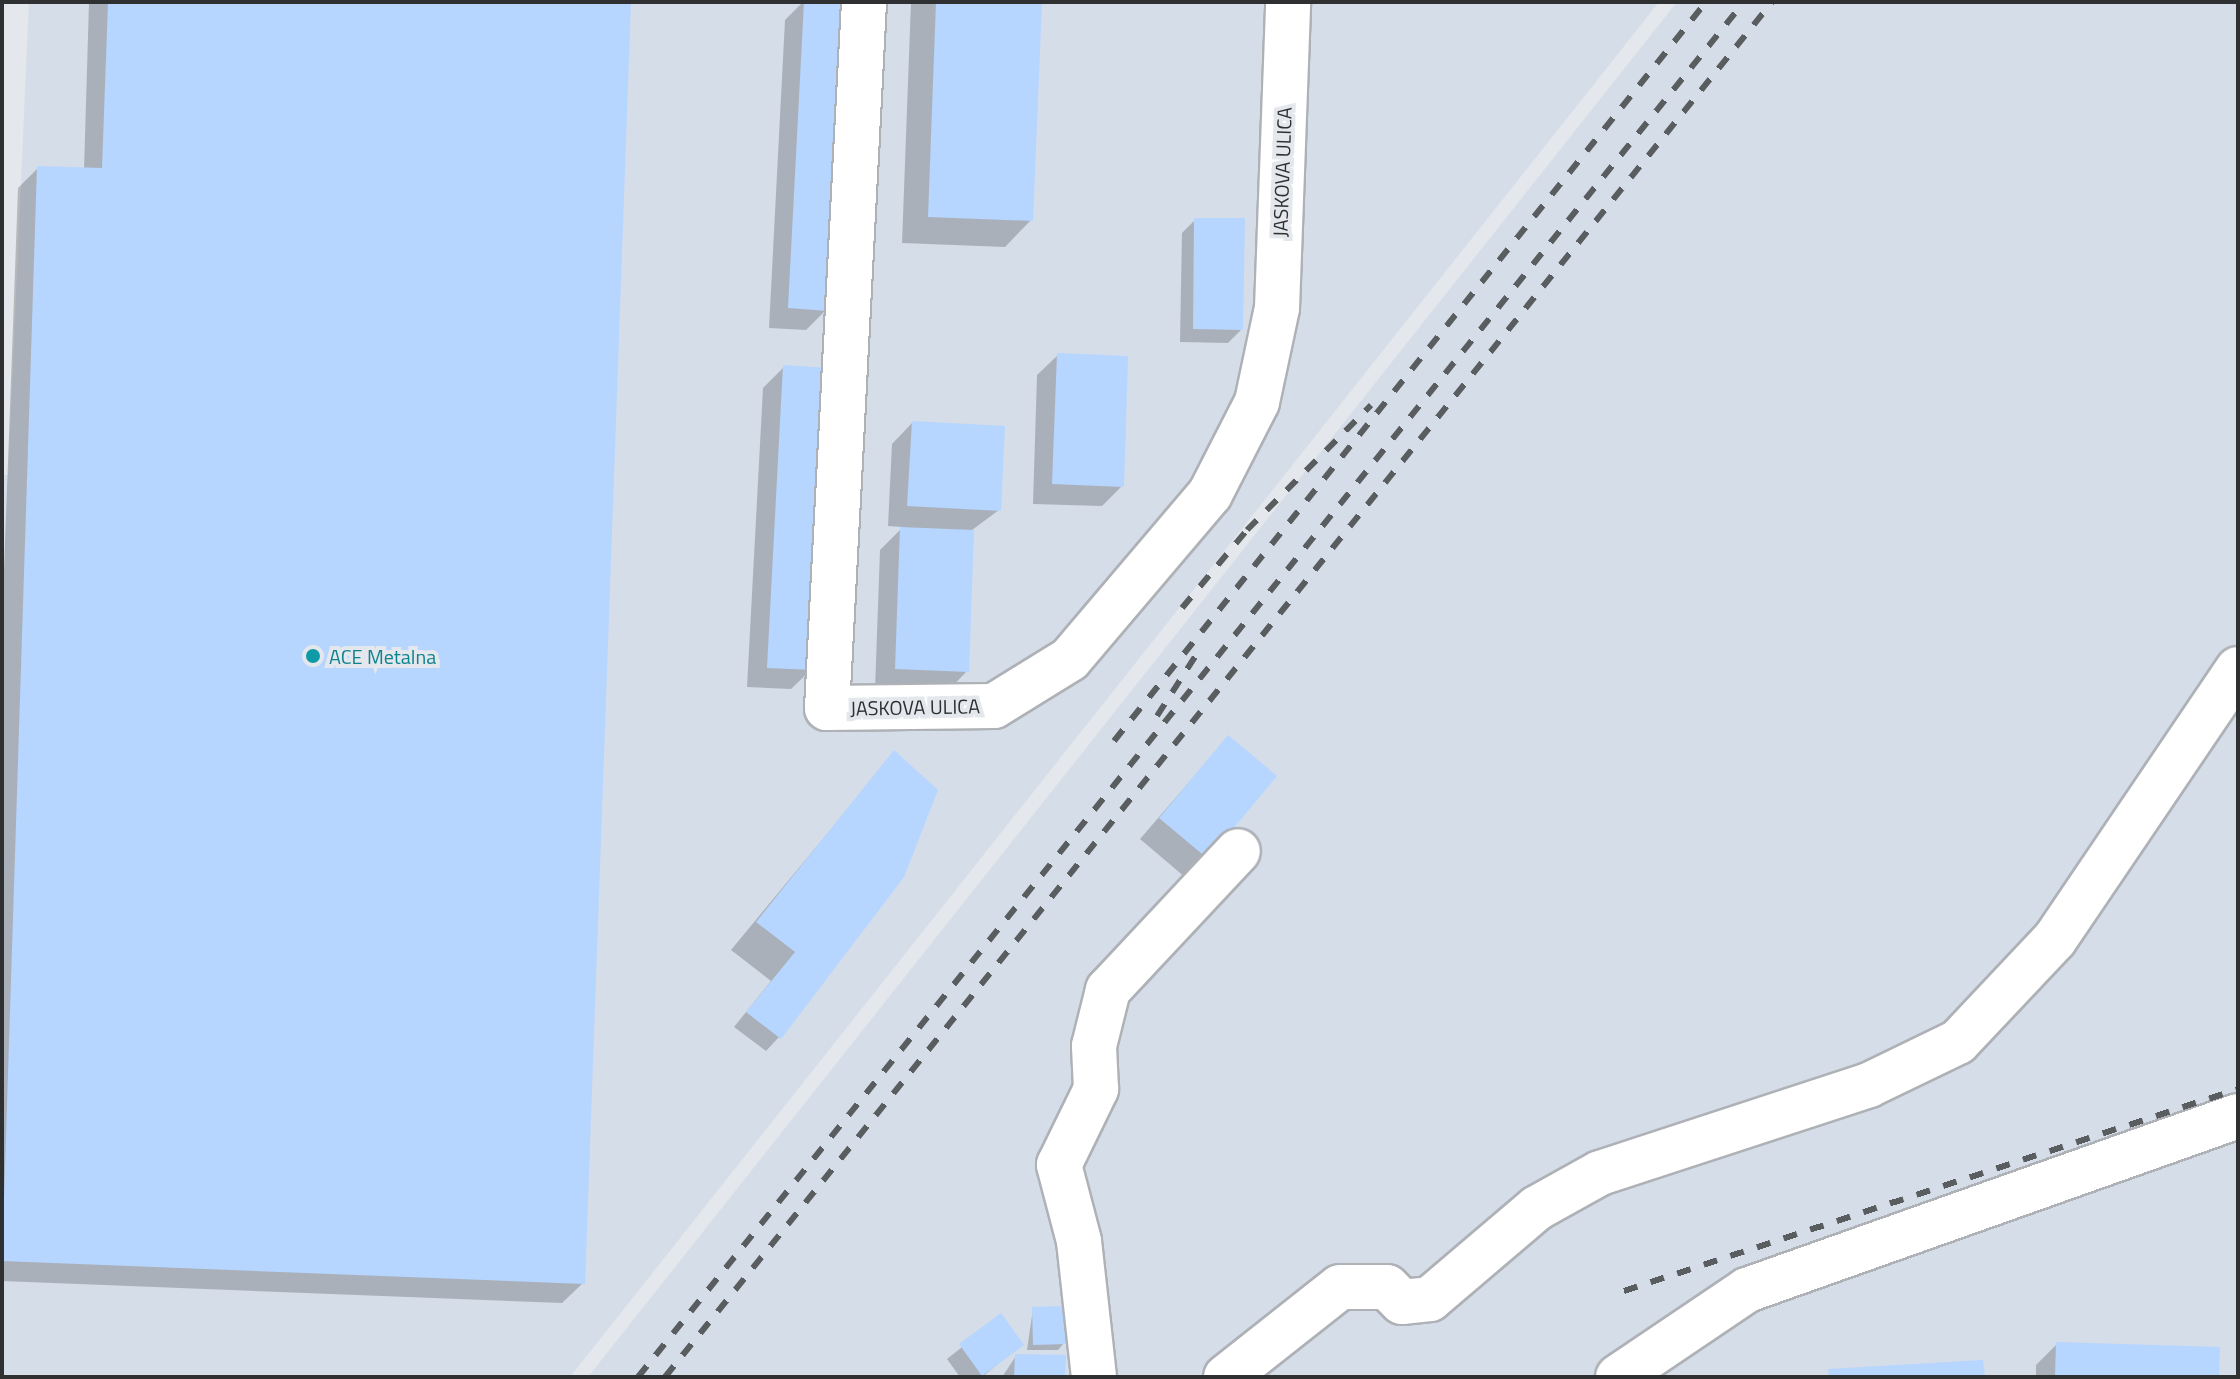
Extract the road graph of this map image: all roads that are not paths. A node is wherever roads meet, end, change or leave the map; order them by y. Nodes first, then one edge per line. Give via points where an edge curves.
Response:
1 (864, 2) edge
2 (1288, 2) edge
3 (2238, 669) edge
4 (1238, 851) dead end
5 (2238, 1116) edge
6 (1094, 1377) edge
7 (1226, 1377) edge
8 (1618, 1377) edge

1 - 2 street, JASKOVA ULICA via 827,708 994,706 1070,659 1210,494 1257,402 1277,308
3 - 7 street via 2055,939 1958,1042 1869,1085 1600,1173 1537,1208 1430,1299 1402,1302 1387,1287 1340,1287
4 - 6 street via 1108,990 1094,1046 1096,1089 1059,1165 1079,1241
5 - 8 street via 1747,1290

